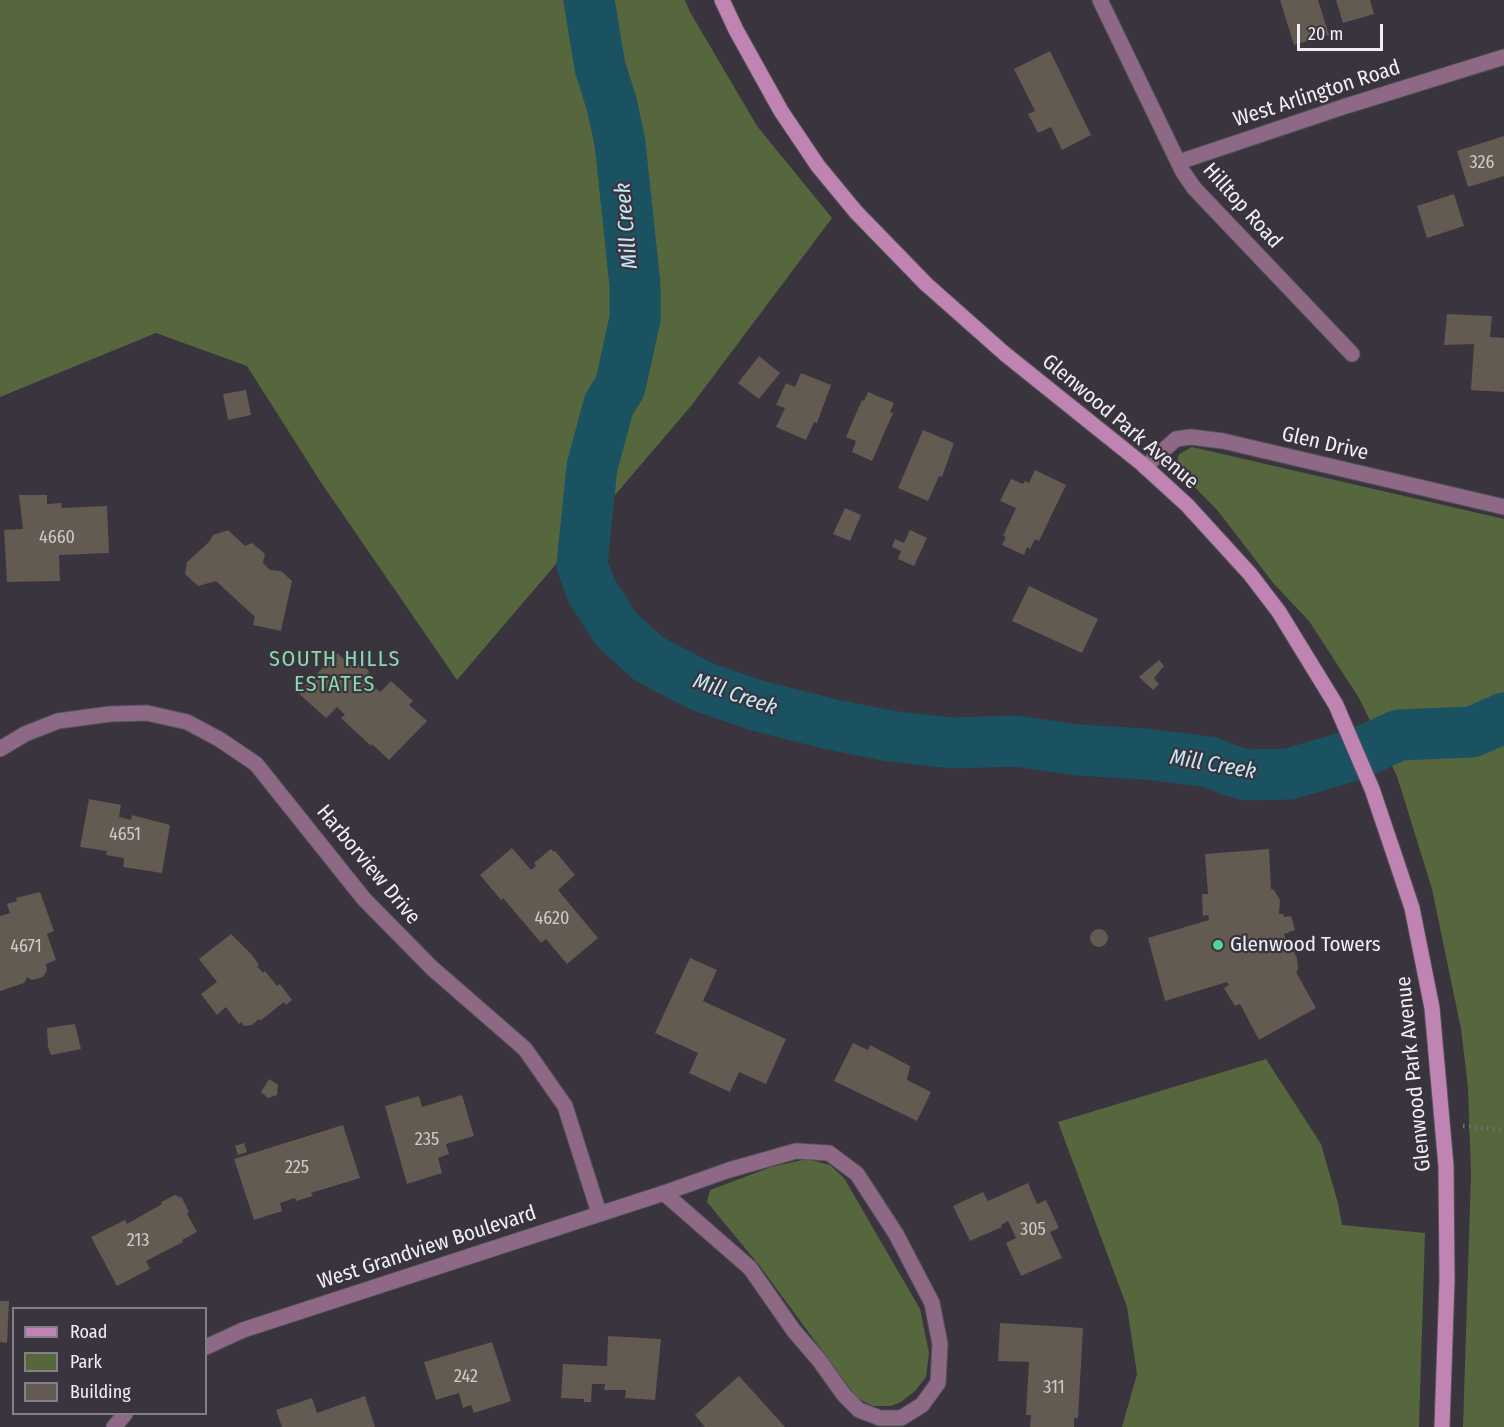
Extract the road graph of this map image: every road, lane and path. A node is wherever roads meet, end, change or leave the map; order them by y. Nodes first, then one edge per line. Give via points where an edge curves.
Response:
1 (722, 0) edge
2 (1100, 0) edge
3 (1504, 57) edge
4 (1179, 162) junction
5 (1352, 354) dead end
6 (1145, 467) junction
7 (1504, 507) edge
8 (0, 749) edge
9 (1462, 1126) dead end
10 (1504, 1130) edge
11 (664, 1193) junction
12 (599, 1213) junction
13 (207, 1347) edge
14 (1442, 1427) edge

1 - 6 main road, Glenwood Park Avenue via 781,111 856,212 926,284 1005,354
2 - 4 street, Hilltop Road
3 - 4 street, West Arlington Road
4 - 5 street, Hilltop Road via 1194,188
6 - 7 street, Glen Drive via 1176,439 1191,437
6 - 14 main road, Glenwood Park Avenue via 1187,505 1250,574 1279,612 1336,705 1372,789 1412,908 1432,1008 1446,1166
8 - 12 street, Harborview Drive via 58,721 147,713 187,722 256,764 364,899 432,968 525,1049 565,1106
9 - 10 path
11 - 11 street, West Grandview Boulevard via 796,1150 829,1153 857,1174 896,1234 932,1303 940,1344 938,1383 922,1404 901,1418 880,1418 859,1410 794,1331 750,1268
11 - 12 street, West Grandview Boulevard
12 - 13 street, West Grandview Boulevard via 243,1330

